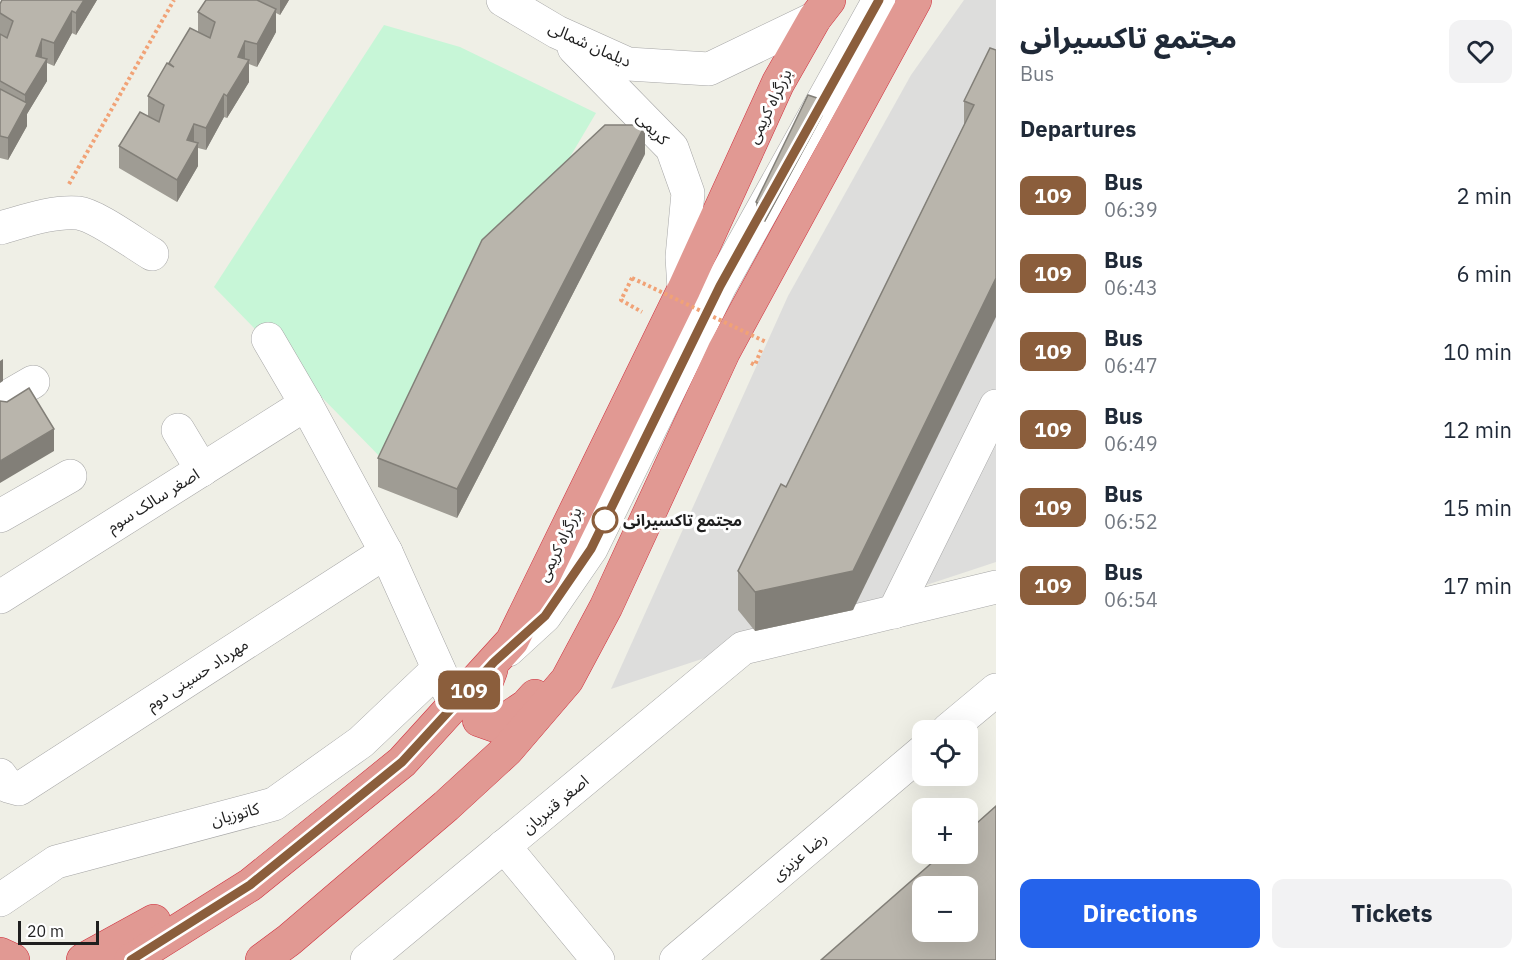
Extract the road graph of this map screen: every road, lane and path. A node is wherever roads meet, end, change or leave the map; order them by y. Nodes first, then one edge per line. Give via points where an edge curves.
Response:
1 (174, 0) edge
2 (503, 0) edge
3 (879, 0) edge
4 (915, 0) edge
5 (822, 9) edge
6 (557, 32) junction
7 (52, 214) junction
8 (0, 228) edge
9 (152, 254) dead end
10 (684, 289) junction
11 (667, 324) junction
12 (268, 339) dead end
13 (766, 342) dead end
14 (33, 382) dead end
15 (0, 401) edge
16 (306, 404) junction
17 (996, 406) edge
18 (178, 430) dead end
19 (202, 470) junction
20 (70, 476) dead end
21 (0, 516) edge
22 (386, 552) junction
23 (996, 587) edge
24 (0, 597) edge
25 (606, 607) junction
26 (894, 612) junction
27 (494, 662) junction
28 (438, 669) junction
29 (996, 690) edge
30 (456, 704) junction
31 (960, 720) edge
32 (912, 760) edge
33 (4, 780) edge
34 (311, 835) junction
35 (504, 846) junction
36 (0, 900) edge
37 (0, 954) edge
38 (13, 960) edge
39 (84, 960) edge
40 (131, 960) edge
41 (262, 960) edge
42 (367, 960) edge
43 (598, 960) edge
44 (676, 960) edge

1 - 7 path
2 - 6 street, دیلمان شمالی
3 - 27 street via 720,286 591,549 545,616
4 - 25 highway via 724,351
5 - 6 street, دیلمان شمالی via 709,69 628,64
5 - 10 highway, بزرگراه کریمی via 778,83
6 - 10 street, کریمی via 672,148 688,193 682,258
7 - 8 street
7 - 9 street via 81,213
10 - 11 highway, بزرگراه کریمی
11 - 13 path, bridge via 621,300 632,278
11 - 27 highway, بزرگراه کریمی via 512,641
12 - 16 street
14 - 15 street
16 - 19 street, اصغر سالک سوم
16 - 22 street
17 - 26 street
18 - 19 street
19 - 24 street, اصغر سالک سوم
20 - 21 street
22 - 28 street
22 - 33 street, مهرداد حسینی دوم via 19,789
23 - 26 street
25 - 27 highway via 526,706 496,726 479,720 482,694
25 - 41 highway via 567,680 507,750
26 - 35 street, اصغر قنبریان via 743,648
27 - 30 highway, بزرگراه کریمی
28 - 30 street
28 - 36 street, کاتوزیان via 361,742 274,804 56,862
29 - 31 street
30 - 34 highway, بزرگراه کریمی via 402,762
32 - 44 street, رضا عزیزی
34 - 39 highway
34 - 40 highway, بزرگراه کریمی via 250,885
35 - 42 street, اصغر قنبریان
35 - 43 street
37 - 38 highway

